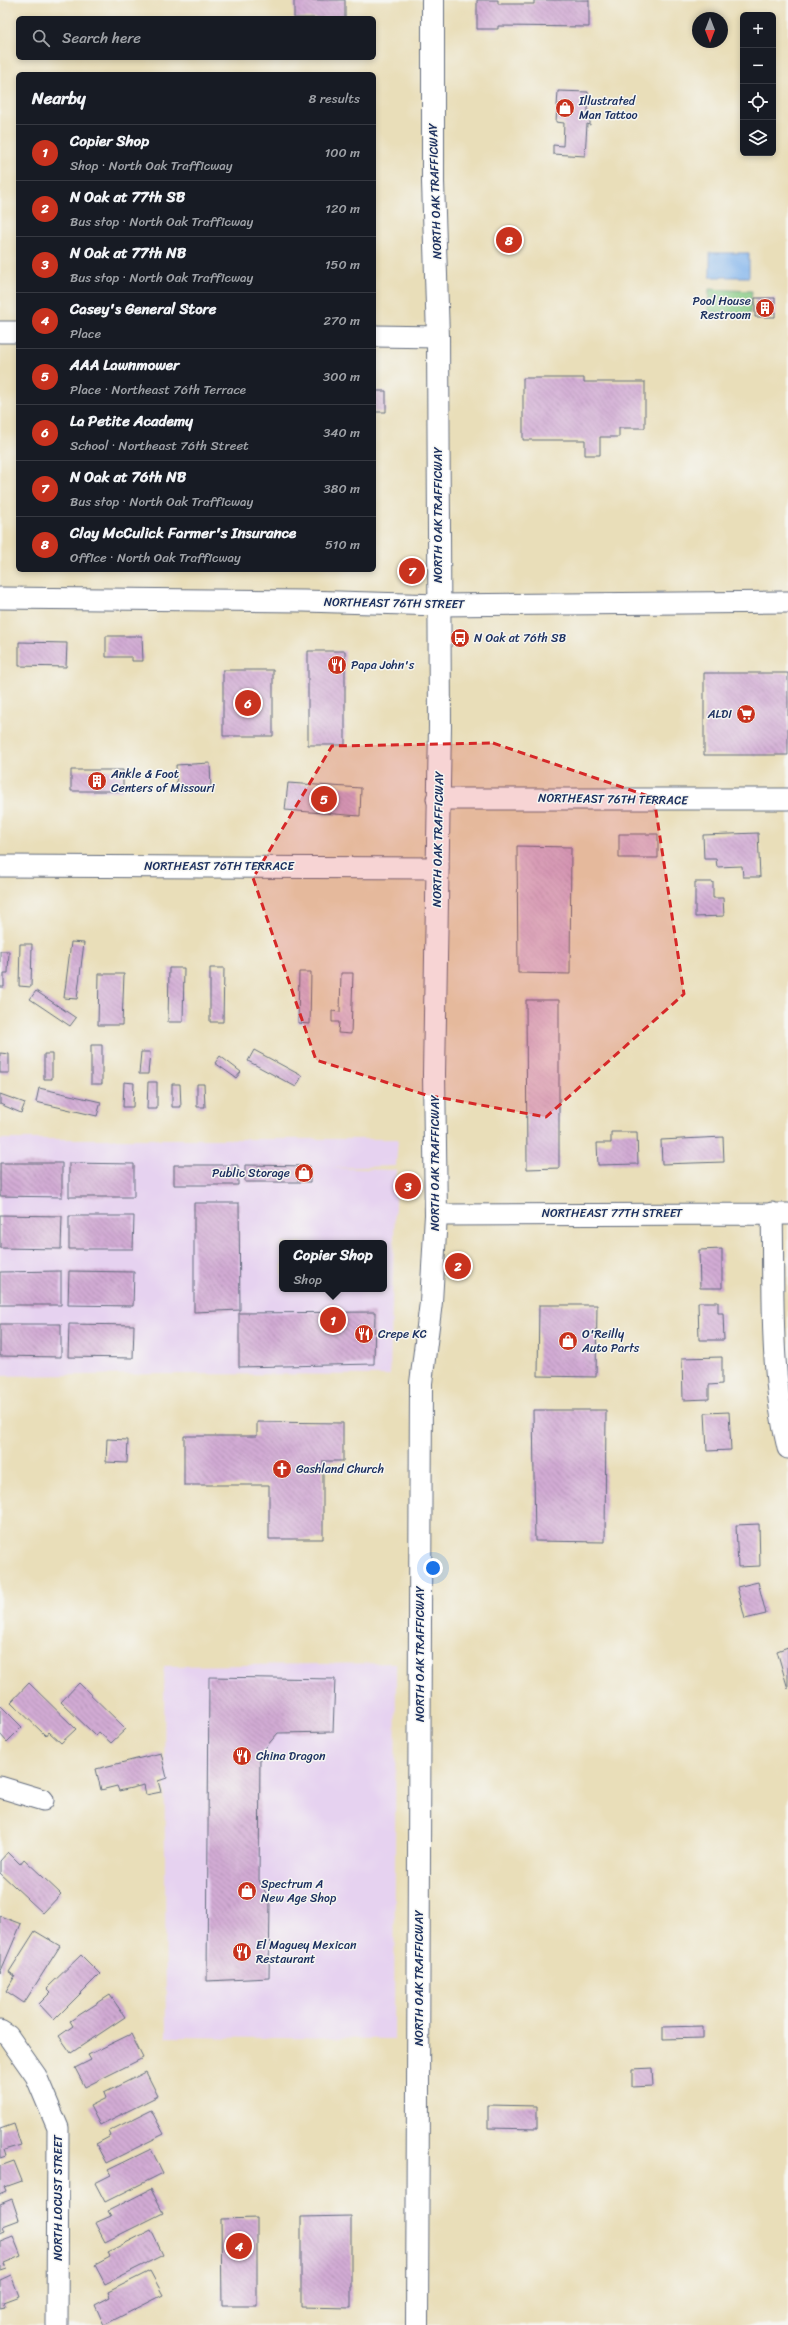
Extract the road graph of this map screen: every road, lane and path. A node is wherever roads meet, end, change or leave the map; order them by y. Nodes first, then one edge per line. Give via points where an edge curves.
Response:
1 (433, 0) edge
2 (0, 332) edge
3 (16, 332) edge
4 (376, 336) edge
5 (438, 337) junction
6 (0, 598) edge
7 (788, 602) edge
8 (439, 605) junction
9 (437, 799) junction
10 (788, 799) edge
11 (0, 866) edge
12 (438, 868) junction
13 (780, 1214) edge
14 (436, 1216) junction
15 (788, 1448) edge
16 (0, 1787) edge
17 (43, 1800) dead end
18 (4, 2033) edge
19 (58, 2325) edge
20 (417, 2325) edge

1 - 5 main road, NORTH OAK TRAFFICWAY via 432,182
2 - 3 street
4 - 5 street
5 - 8 main road, NORTH OAK TRAFFICWAY
6 - 8 street, NORTHEAST 76TH STREET
7 - 8 street, NORTHEAST 76TH STREET
8 - 9 main road, NORTH OAK TRAFFICWAY via 440,726
9 - 10 street, NORTHEAST 76TH TERRACE
9 - 12 main road, NORTH OAK TRAFFICWAY
11 - 12 street, NORTHEAST 76TH TERRACE
12 - 14 main road, NORTH OAK TRAFFICWAY via 434,1074
13 - 14 street, NORTHEAST 77TH STREET
13 - 15 street via 775,1358
14 - 20 main road, NORTH OAK TRAFFICWAY via 431,1302 421,1383
16 - 17 street
18 - 19 street, NORTH LOCUST STREET via 36,2076 58,2128

